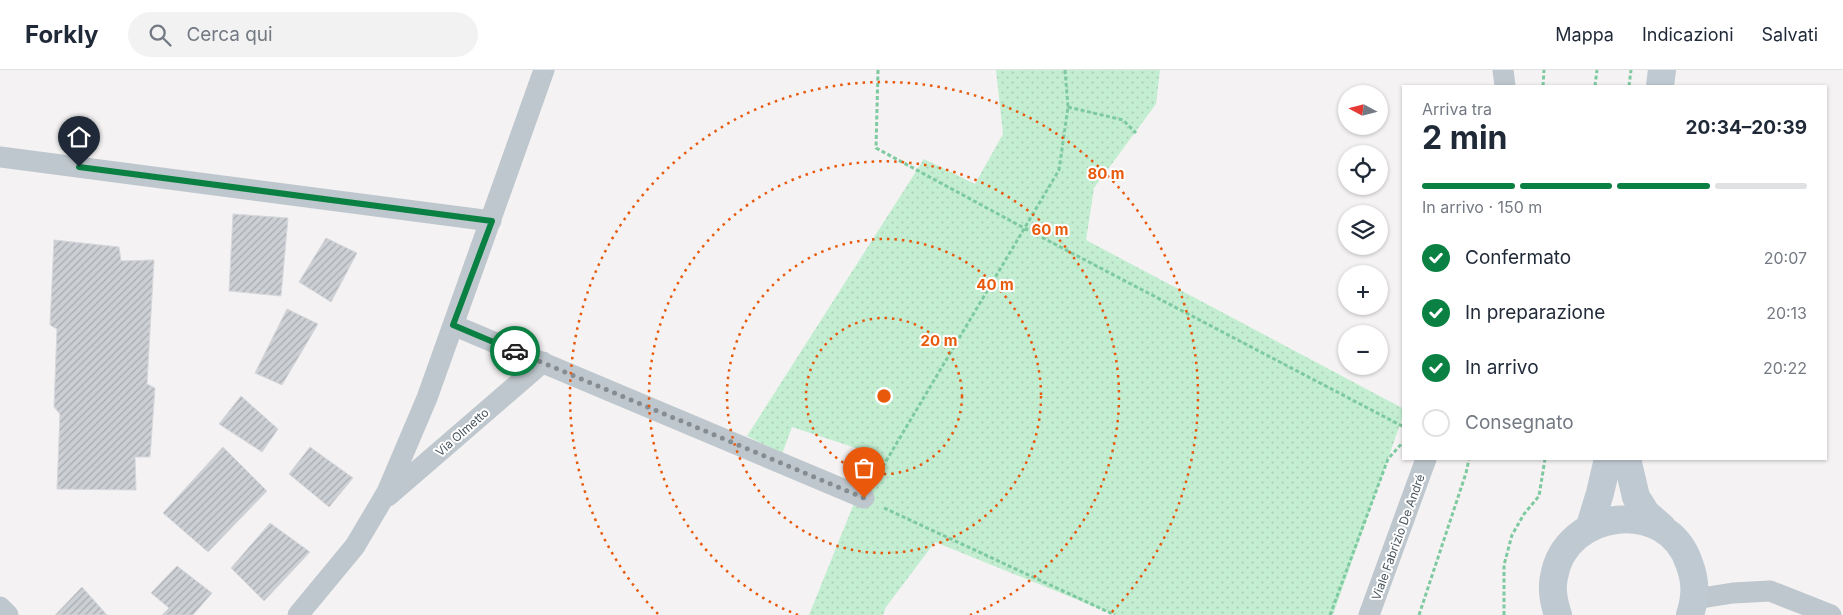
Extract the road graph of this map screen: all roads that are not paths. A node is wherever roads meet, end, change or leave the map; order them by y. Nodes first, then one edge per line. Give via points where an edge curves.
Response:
1 (544, 70) edge
2 (1503, 70) edge
3 (1662, 70) edge
4 (1505, 85) edge
5 (1660, 85) edge
6 (0, 157) edge
7 (492, 221) junction
8 (453, 325) junction
9 (543, 362) junction
10 (1426, 460) edge
11 (1608, 460) edge
12 (1627, 460) edge
13 (864, 498) road end
14 (381, 502) junction
15 (1590, 526) junction
16 (1678, 541) junction
17 (0, 607) edge
18 (1692, 607) edge
19 (306, 613) edge
20 (8, 615) edge
21 (1369, 615) edge
22 (1558, 615) edge
23 (1831, 615) edge

1 - 7 street
2 - 4 street
3 - 5 street
6 - 7 street
7 - 8 street
8 - 9 street
8 - 14 street via 427,398
9 - 13 street
9 - 14 street, Via Olmetto
10 - 21 street, Viale Fabrizio De André
11 - 15 street
12 - 16 street via 1636,497 1646,513
14 - 19 street via 355,546
15 - 16 street via 1612,519 1634,519 1656,526
15 - 22 street via 1561,556 1554,577 1553,598
16 - 18 street via 1694,577
17 - 20 street
18 - 23 street via 1733,592 1770,591

